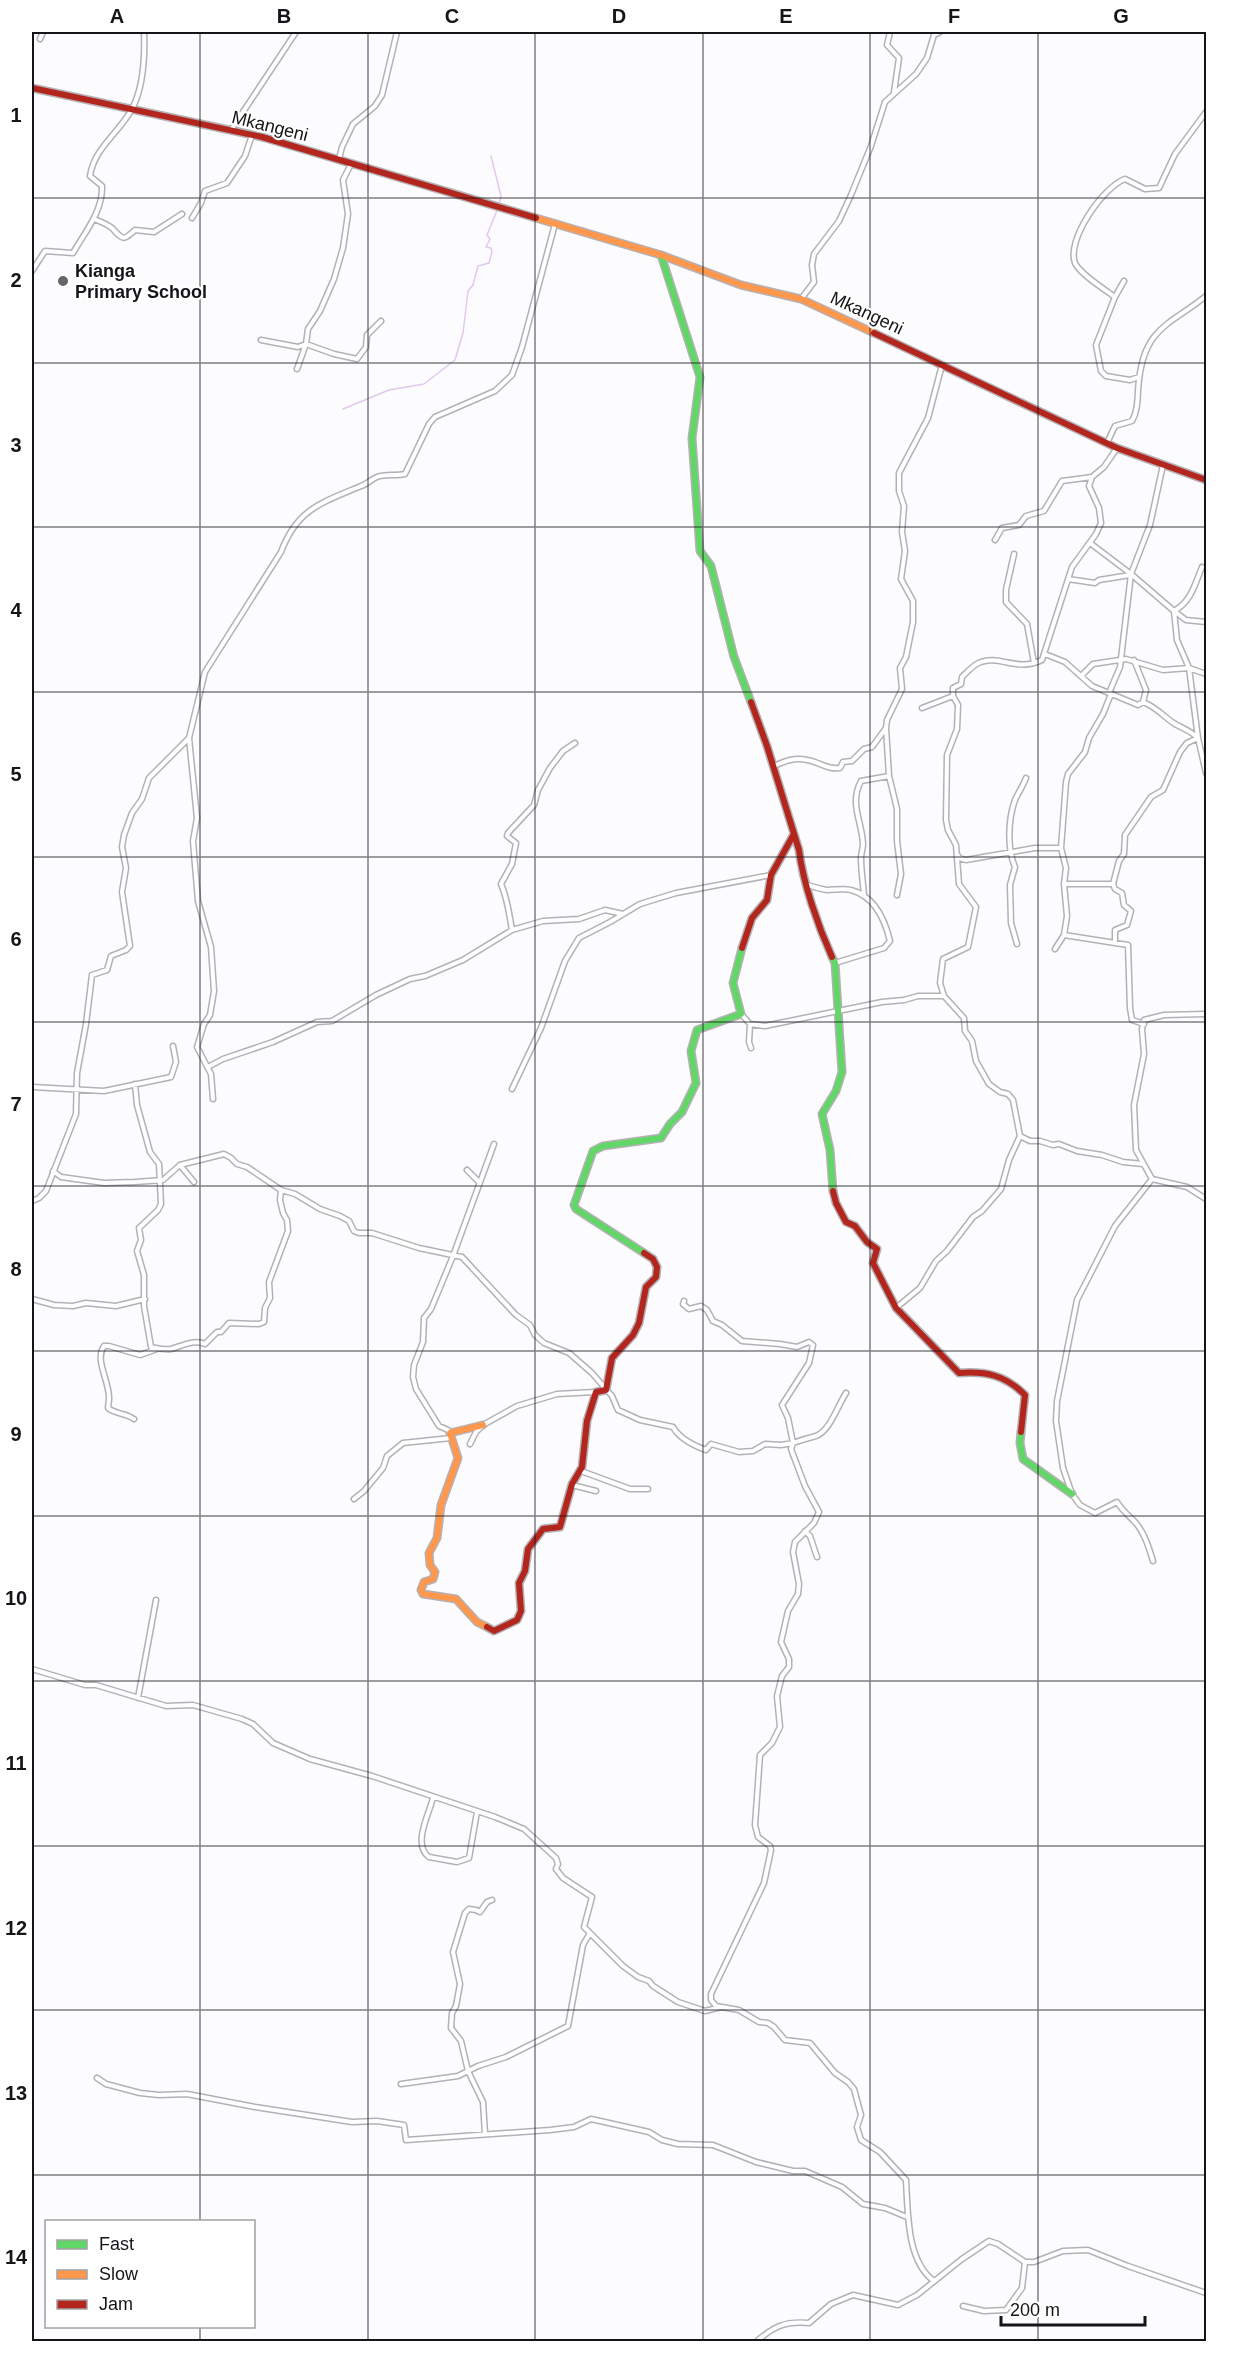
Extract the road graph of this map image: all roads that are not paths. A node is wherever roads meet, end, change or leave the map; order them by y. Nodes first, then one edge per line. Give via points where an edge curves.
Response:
1 (43, 32) edge
2 (144, 32) edge
3 (296, 32) edge
4 (397, 32) edge
5 (890, 32) edge
6 (940, 32) edge
7 (40, 39) dead end
8 (32, 88) edge
9 (894, 93) junction
10 (131, 110) junction
11 (1206, 112) edge
12 (231, 130) junction
13 (252, 135) junction
14 (339, 160) junction
15 (351, 164) junction
16 (182, 214) dead end
17 (192, 218) dead end
18 (94, 219) junction
19 (555, 224) junction
20 (661, 255) junction
21 (32, 271) edge
22 (1124, 281) dead end
23 (1206, 296) edge
24 (1115, 297) junction
25 (801, 299) junction
26 (381, 321) dead end
27 (261, 340) dead end
28 (306, 344) junction
29 (942, 365) junction
30 (297, 369) dead end
31 (1139, 377) junction
32 (1107, 443) junction
33 (1117, 448) junction
34 (1163, 465) junction
35 (1092, 477) junction
36 (1206, 480) edge
37 (995, 540) dead end
38 (1090, 543) junction
39 (1014, 554) dead end
40 (1202, 567) dead end
41 (1131, 574) junction
42 (1068, 579) junction
43 (1174, 611) junction
44 (1206, 622) edge
45 (1045, 654) junction
46 (1120, 659) junction
47 (1134, 660) junction
48 (1034, 663) junction
49 (1189, 668) junction
50 (1206, 674) edge
51 (1081, 676) junction
52 (1110, 694) junction
53 (952, 696) junction
54 (1143, 702) junction
55 (922, 708) dead end
56 (886, 728) junction
57 (189, 738) junction
58 (1198, 738) junction
59 (575, 743) dead end
60 (1204, 753) edge
61 (773, 766) junction
62 (1206, 773) edge
63 (889, 776) junction
64 (1026, 778) dead end
65 (794, 834) junction
66 (1061, 848) junction
67 (957, 853) junction
68 (1011, 853) junction
69 (771, 875) junction
70 (1064, 884) junction
71 (1113, 884) junction
72 (808, 885) junction
73 (897, 895) dead end
74 (864, 896) junction
75 (623, 914) junction
76 (512, 930) junction
77 (1064, 935) junction
78 (1115, 942) junction
79 (1017, 944) dead end
80 (1055, 949) dead end
81 (835, 963) junction
82 (944, 996) junction
83 (839, 1010) junction
84 (741, 1014) junction
85 (1206, 1014) edge
86 (750, 1024) junction
87 (1144, 1024) junction
88 (173, 1046) dead end
89 (751, 1048) dead end
90 (208, 1067) junction
91 (135, 1084) junction
92 (32, 1087) edge
93 (78, 1088) junction
94 (512, 1089) dead end
95 (213, 1099) dead end
96 (1020, 1136) junction
97 (494, 1144) dead end
98 (1143, 1164) junction
99 (180, 1165) junction
100 (467, 1170) dead end
101 (53, 1171) junction
102 (1152, 1179) junction
103 (160, 1181) junction
104 (194, 1182) dead end
105 (479, 1182) junction
106 (281, 1190) junction
107 (1206, 1199) edge
108 (32, 1201) edge
109 (453, 1256) junction
110 (32, 1299) edge
111 (145, 1299) junction
112 (684, 1301) dead end
113 (896, 1308) junction
114 (158, 1348) junction
115 (606, 1390) junction
116 (596, 1392) junction
117 (846, 1393) dead end
118 (134, 1419) dead end
119 (483, 1425) junction
120 (451, 1436) junction
121 (793, 1443) junction
122 (470, 1444) dead end
123 (581, 1471) junction
124 (572, 1484) junction
125 (648, 1489) dead end
126 (596, 1491) dead end
127 (1072, 1494) junction
128 (354, 1498) dead end
129 (805, 1531) junction
130 (817, 1557) dead end
131 (1153, 1562) dead end
132 (156, 1600) dead end
133 (32, 1669) edge
134 (138, 1698) junction
135 (433, 1797) junction
136 (477, 1812) junction
137 (492, 1900) dead end
138 (590, 1934) junction
139 (722, 2007) junction
140 (468, 2071) junction
141 (97, 2078) dead end
142 (401, 2084) dead end
143 (485, 2134) junction
144 (907, 2217) junction
145 (1025, 2262) junction
146 (934, 2281) junction
147 (1206, 2293) edge
148 (963, 2306) dead end
149 (756, 2342) edge

1 - 7 street
2 - 10 street via 141,86
3 - 12 street
4 - 14 street via 382,95 353,124
5 - 9 street via 887,45 899,57
6 - 9 street via 934,35 927,58 916,74
8 - 10 street, Mkangeni
9 - 25 street via 885,102 839,221 814,254 814,282
10 - 12 street, Mkangeni
10 - 18 street via 91,165 90,176 102,186 103,199
11 - 24 street via 1175,154 1159,188 1145,189 1125,179 1116,182 1092,209 1074,243 1076,264
12 - 13 street, Mkangeni
13 - 14 street, Mkangeni
13 - 17 street via 245,156 227,183 205,191
14 - 15 street, Mkangeni
15 - 19 street, Mkangeni
15 - 28 street via 343,180 348,214 343,248 320,311 308,329
16 - 18 street via 154,232 135,230 122,238
18 - 21 street via 73,253 45,251
19 - 20 street, Mkangeni
19 - 57 street via 512,375 495,391 435,417 405,474 379,476 302,516 205,672
20 - 25 street, Mkangeni via 741,285
20 - 61 street via 700,377 692,438 700,551 711,566 734,657
22 - 24 street
23 - 31 street via 1161,327 1146,348
24 - 31 street via 1096,345 1101,371 1124,380
25 - 29 street, Mkangeni
26 - 28 street via 367,335 366,347 357,359
27 - 28 street via 298,347
28 - 30 street
29 - 32 street, Mkangeni
29 - 56 street via 928,417 899,474 905,551 901,579 913,601 913,622 900,668 902,689
31 - 32 street via 1137,412 1132,421 1115,426
32 - 33 street, Mkangeni
33 - 34 street, Mkangeni
33 - 35 street
34 - 36 street, Mkangeni
34 - 41 street via 1150,525
35 - 37 street via 1062,481 1044,511 1026,516 1019,525 1002,528
35 - 38 street via 1089,486 1101,523
38 - 41 street
38 - 42 street
39 - 48 street via 1006,602 1027,624
40 - 43 street via 1190,596
41 - 42 street via 1095,584
41 - 43 street
41 - 46 street
42 - 45 street
43 - 44 street via 1186,620
43 - 49 street via 1177,640
45 - 48 street
45 - 51 street via 1065,662
46 - 47 street
46 - 51 street via 1094,664
46 - 52 street
47 - 49 street via 1163,670
47 - 54 street via 1146,690
48 - 53 street via 982,661 962,677
49 - 50 street
49 - 58 street
51 - 52 street
52 - 54 street via 1138,705
52 - 66 street via 1085,752 1068,774
53 - 55 street
53 - 67 street via 958,705 957,729 945,765 945,820
54 - 58 street
56 - 61 street via 872,747 852,761 843,762 840,768 792,759
56 - 63 street
57 - 90 street via 197,818 194,841 198,902 211,947 214,991 210,1015 197,1047
57 - 93 street via 149,778 124,835 126,868 122,892 129,946 111,956 107,970 92,975
58 - 60 street
58 - 71 street via 1180,752 1163,790 1151,797 1125,835 1124,854
59 - 76 street via 563,750 538,790 534,805 508,833 516,843 512,864 501,884 509,902
60 - 62 street
61 - 65 street
63 - 73 street via 897,809 902,874
63 - 74 street via 861,781 857,788 855,809 863,848
64 - 68 street via 1014,804
65 - 69 street
65 - 72 street
66 - 68 street
66 - 70 street via 1066,868
67 - 68 street via 966,860
67 - 82 street via 959,884 976,907 968,947 943,959 940,983
68 - 79 street via 1015,867 1010,885 1011,923
69 - 75 street via 676,893 640,904
69 - 84 street via 767,900 752,918 735,970 733,983
70 - 71 street
70 - 77 street
71 - 78 street via 1131,911 1128,925 1115,930
72 - 74 street via 850,890
72 - 81 street via 819,928
74 - 81 street via 884,918 890,940 884,948
75 - 76 street via 605,910 579,919 543,921
75 - 94 street via 579,938 565,961 541,1028
76 - 90 street via 463,960 410,979 332,1021 316,1022
77 - 78 street
77 - 80 street
78 - 87 street via 1128,945 1132,1020
81 - 83 street
82 - 83 street via 918,996
82 - 96 street via 964,1018 965,1031 988,1084 1013,1100
83 - 86 street via 765,1026
83 - 113 street via 842,1072 822,1114 830,1150 832,1187 846,1222 877,1249 873,1263
84 - 86 street
84 - 115 street via 697,1030 691,1051 696,1083 682,1112 662,1138 593,1150 581,1182 576,1209 653,1259 657,1267 656,1277 646,1287 639,1323 612,1358
85 - 87 street via 1164,1016 1144,1020
86 - 89 street
87 - 98 street via 1144,1054 1134,1105 1136,1150
88 - 91 street via 176,1062 171,1077
90 - 95 street
91 - 93 street via 104,1091
91 - 103 street via 136,1105 150,1152 159,1164
92 - 93 street
93 - 101 street via 76,1114
96 - 98 street
96 - 113 street via 1001,1189 936,1261 920,1288
97 - 105 street
98 - 102 street
99 - 103 street
99 - 104 street
99 - 106 street via 224,1154
100 - 105 street
101 - 103 street via 61,1177 104,1183
101 - 108 street via 46,1191
102 - 107 street via 1187,1187
102 - 127 street via 1115,1226 1077,1300 1056,1421 1063,1468
103 - 111 street via 161,1204 138,1233
105 - 109 street
106 - 109 street via 340,1216 359,1233 372,1233
106 - 114 street via 288,1231 269,1282 264,1322 229,1323 205,1344
109 - 115 street via 462,1257 544,1343 569,1353
109 - 120 street via 424,1318 423,1342 413,1377 424,1406
110 - 111 street via 54,1305 116,1306
111 - 114 street via 151,1347
112 - 121 street via 682,1304 689,1309 700,1306 707,1310 713,1321 742,1341 813,1345 809,1363 782,1406
113 - 127 street via 956,1373 992,1373 1017,1387 1024,1395 1020,1443 1023,1459
114 - 118 street via 140,1355 109,1346 101,1350 110,1399 108,1408
115 - 116 street
115 - 121 street via 618,1410 640,1420 673,1427 706,1450 711,1444 739,1452 753,1451 765,1444
116 - 119 street via 556,1394 518,1406
116 - 123 street via 587,1420
117 - 121 street via 827,1426 817,1435
119 - 120 street
119 - 122 street
120 - 124 street via 458,1458 441,1505 437,1538 429,1553 435,1572 421,1590 423,1594 456,1599 477,1622 494,1631 517,1620 521,1611 519,1583 525,1571 526,1554 543,1529 560,1527
120 - 128 street via 403,1443 387,1456 383,1468
121 - 129 street via 797,1466 819,1512
123 - 124 street
123 - 125 street via 630,1489
124 - 126 street
127 - 131 street via 1080,1505 1095,1513 1117,1502 1135,1521
129 - 130 street
129 - 139 street via 795,1542 798,1594 788,1611 781,1642 789,1667 782,1676 777,1696 780,1727 760,1755 755,1825 758,1837 771,1850 764,1883 711,1994 716,2006
132 - 134 street
133 - 134 street
134 - 135 street via 166,1706 193,1705 242,1719 273,1743 310,1759
135 - 136 street
135 - 136 street via 421,1838 421,1847 429,1857 457,1862 469,1858
136 - 138 street via 524,1829 556,1858 556,1869 563,1878 592,1897 584,1927
137 - 140 street via 480,1912 473,1909 465,1913 453,1952 460,1984 451,2028 461,2041
138 - 139 street via 623,1966 678,2002 705,2011
138 - 140 street via 583,1945 568,2026
139 - 144 street via 768,2023 785,2040 810,2043 835,2073 848,2082 854,2089 861,2115 856,2127 858,2135 906,2180
140 - 142 street via 458,2076
140 - 143 street via 483,2102
141 - 143 street via 140,2093 187,2094 352,2122 404,2125 406,2140
143 - 144 street via 550,2130 574,2127 585,2120 602,2120 649,2132 670,2142 713,2145 756,2162 805,2171 842,2187 863,2204
144 - 146 street via 913,2249
145 - 146 street via 989,2241
145 - 147 street via 1063,2251 1088,2250
145 - 148 street via 1022,2288 1006,2310 984,2311
146 - 149 street via 898,2305 853,2295 831,2304 809,2323 771,2328

